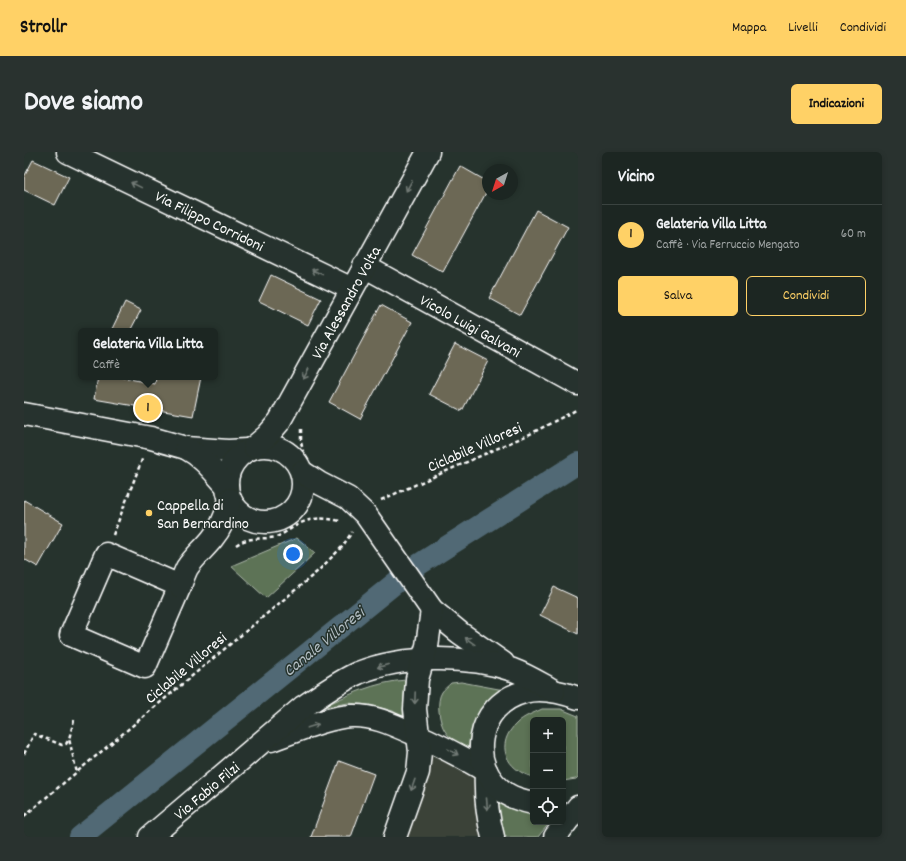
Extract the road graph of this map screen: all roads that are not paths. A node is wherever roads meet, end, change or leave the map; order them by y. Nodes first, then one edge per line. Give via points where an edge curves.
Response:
1 (68, 152) edge
2 (428, 152) edge
3 (364, 266) junction
4 (352, 289) junction
5 (578, 384) edge
6 (24, 414) edge
7 (186, 448) junction
8 (251, 448) junction
9 (302, 472) junction
10 (228, 492) junction
11 (298, 505) junction
12 (348, 514) junction
13 (252, 520) junction
14 (212, 540) junction
15 (180, 586) junction
16 (432, 610) junction
17 (421, 660) junction
18 (514, 671) junction
19 (554, 691) junction
20 (578, 698) edge
21 (418, 735) junction
22 (262, 743) junction
23 (486, 771) junction
24 (578, 795) edge
25 (566, 798) edge
26 (530, 802) edge
27 (578, 807) edge
28 (489, 836) edge
29 (150, 837) edge
30 (395, 837) edge
31 (555, 837) edge

4 -> 1 street, Via Filippo Corridoni
2 -> 3 street, Via Alessandro Volta
3 - 4 street, Via Alessandro Volta
3 - 5 street, Vicolo Luigi Galvani
4 -> 8 street, Via Alessandro Volta via 279,422 267,436
6 - 7 street via 151,438
7 - 8 street via 228,451
7 - 10 street via 201,458
8 - 9 street via 278,448 297,462
8 - 10 street via 241,454 232,465
9 - 11 street via 304,487
9 - 12 street via 348,498
10 - 13 street via 235,507
10 - 14 street via 223,521
11 - 12 street via 309,501 331,502
11 - 13 street via 279,520
12 - 16 street via 364,526
13 - 14 street
14 - 15 street via 188,568
15 - 15 street via 145,667 71,635 106,554
16 - 17 street via 427,646
18 -> 16 street
17 - 18 street, Via Fabio Filzi via 467,661
17 -> 21 street via 416,679 415,709
17 -> 22 street, Via Fabio Filzi via 395,663 358,673 303,707
18 - 19 street, Via Fabio Filzi
19 - 20 street
19 - 23 street via 525,691 500,703 491,714 481,740
22 -> 21 street, Via Fabio Filzi via 351,716 366,716 388,722
21 -> 23 street, Via Fabio Filzi
21 -> 30 street via 418,772
22 - 29 street, Via Fabio Filzi
23 - 26 street via 498,788 508,795
23 -> 28 street
24 - 25 street
27 - 31 street

